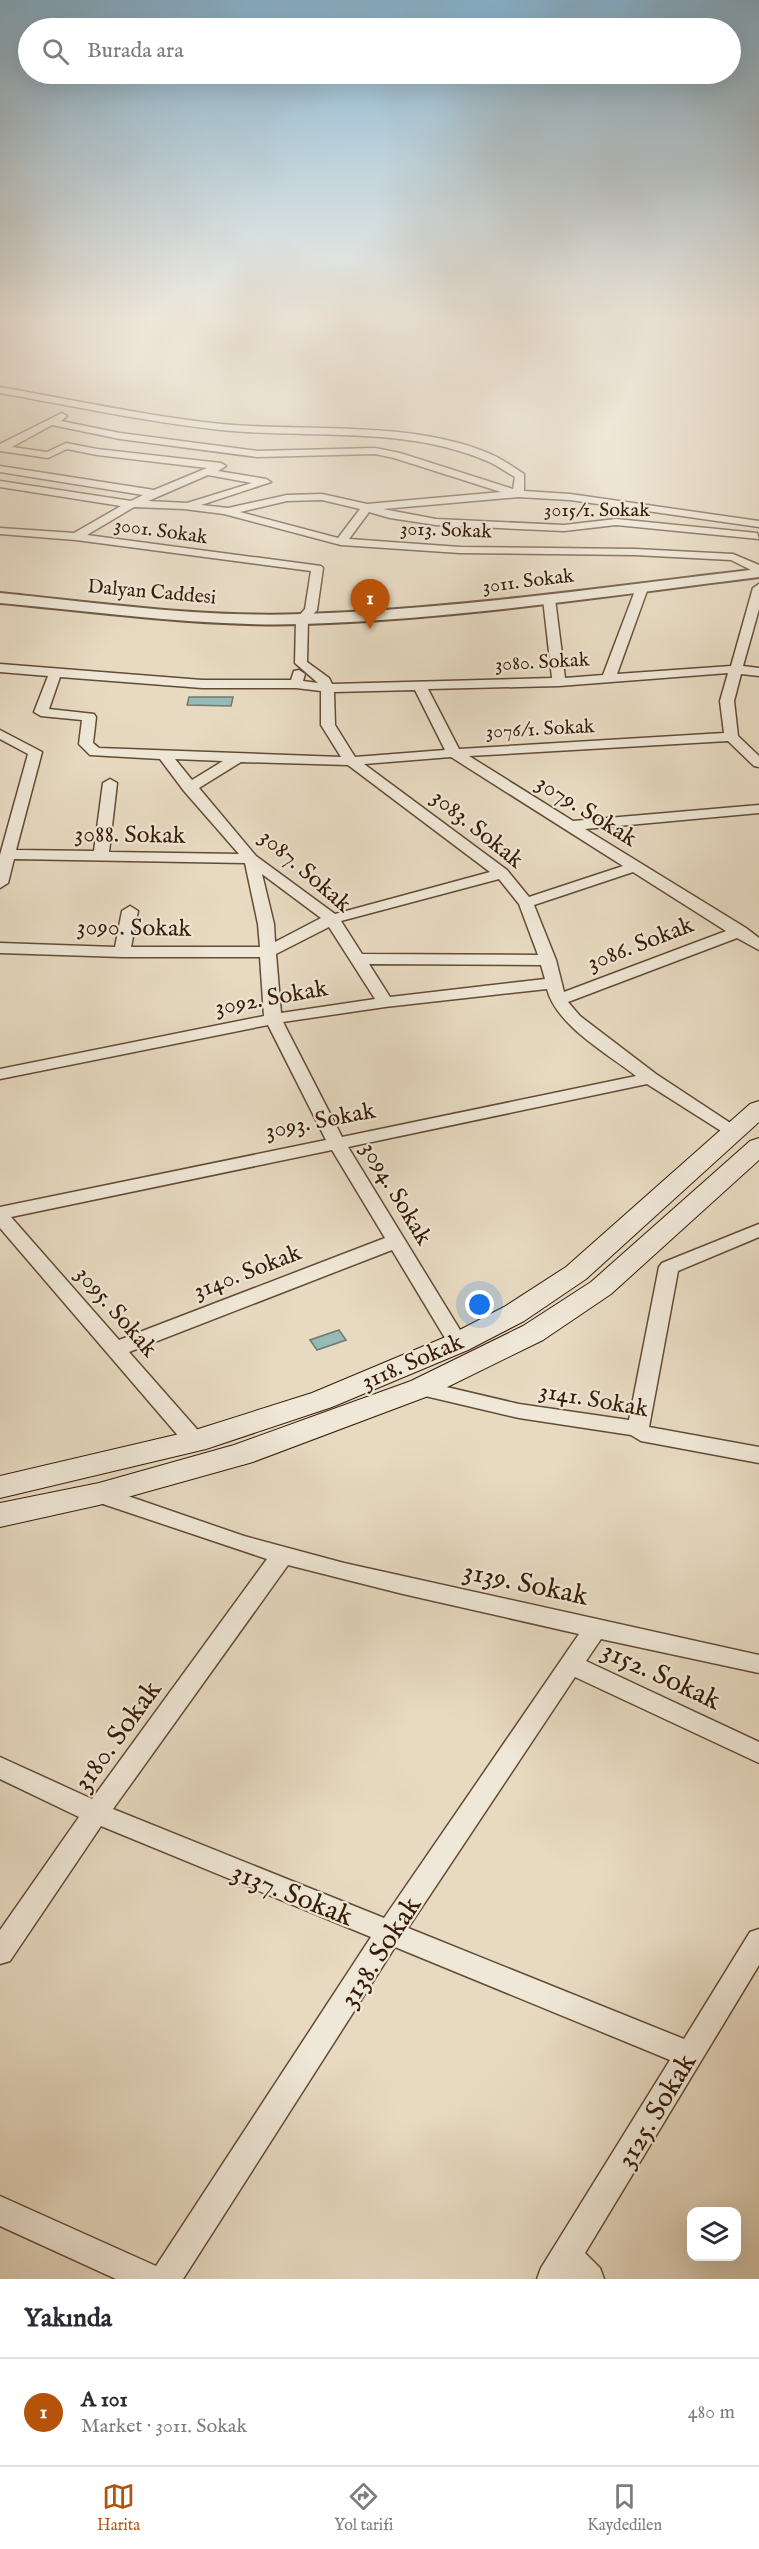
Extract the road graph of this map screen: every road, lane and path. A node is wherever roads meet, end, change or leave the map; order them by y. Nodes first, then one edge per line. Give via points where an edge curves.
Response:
1 (35, 430) edge
2 (93, 430) edge
3 (302, 430) edge
4 (120, 436) junction
5 (0, 448) edge
6 (97, 452) junction
7 (33, 453) junction
8 (257, 454) junction
9 (221, 466) junction
10 (0, 469) edge
11 (207, 472) junction
12 (0, 484) edge
13 (156, 494) junction
14 (518, 494) junction
15 (132, 504) junction
16 (184, 506) junction
17 (483, 506) junction
18 (367, 507) junction
19 (225, 511) junction
20 (759, 524) edge
21 (0, 531) edge
22 (759, 536) edge
23 (76, 537) junction
24 (466, 537) junction
25 (341, 542) junction
26 (759, 571) edge
27 (642, 588) junction
28 (759, 588) edge
29 (0, 597) edge
30 (549, 599) junction
31 (302, 619) junction
32 (301, 663) junction
33 (0, 668) edge
34 (736, 669) junction
35 (759, 672) edge
36 (55, 673) junction
37 (609, 677) junction
38 (560, 682) junction
39 (296, 684) junction
40 (420, 686) junction
41 (327, 688) junction
42 (0, 734) edge
43 (731, 737) junction
44 (162, 753) junction
45 (454, 753) junction
46 (238, 758) junction
47 (351, 761) junction
48 (759, 763) edge
49 (110, 783) dead end
50 (189, 788) junction
51 (759, 809) edge
52 (570, 825) junction
53 (9, 854) junction
54 (101, 855) junction
55 (251, 859) junction
56 (635, 867) junction
57 (502, 873) junction
58 (0, 884) edge
59 (526, 903) junction
60 (130, 911) dead end
61 (332, 919) junction
62 (740, 931) junction
63 (759, 945) edge
64 (0, 948) edge
65 (122, 952) junction
66 (267, 952) junction
67 (357, 959) junction
68 (548, 960) junction
69 (553, 983) junction
70 (558, 1000) junction
71 (386, 1002) junction
72 (273, 1019) junction
73 (0, 1074) edge
74 (650, 1078) junction
75 (759, 1109) edge
76 (747, 1139) edge
77 (336, 1142) junction
78 (0, 1215) edge
79 (759, 1230) edge
80 (396, 1241) junction
81 (458, 1343) junction
82 (116, 1349) junction
83 (421, 1388) junction
84 (638, 1429) junction
85 (195, 1441) junction
86 (759, 1455) edge
87 (0, 1486) edge
88 (99, 1494) junction
89 (0, 1515) edge
90 (283, 1555) junction
91 (597, 1627) junction
92 (759, 1664) edge
93 (572, 1665) junction
94 (759, 1754) edge
95 (0, 1767) edge
96 (96, 1813) junction
97 (390, 1932) junction
98 (759, 1941) edge
99 (0, 1952) edge
100 (688, 2054) junction
101 (0, 2211) edge
102 (559, 2267) edge
103 (150, 2279) edge
104 (165, 2279) edge
105 (589, 2279) edge

1 - 5 street
2 - 4 street
3 - 14 street via 435,442 508,466 520,476
4 - 6 street
4 - 8 street
5 - 7 street
6 - 7 street via 66,446 48,455
6 - 9 street
7 - 10 street
8 - 9 street
8 - 14 street via 375,451
9 - 11 street
10 - 13 street
11 - 13 street
11 - 16 street via 266,482
12 - 15 street, 3013. Sokak
13 - 15 street
14 - 17 street
14 - 20 street via 570,497
15 - 16 street, 3013. Sokak
15 - 23 street
16 - 19 street, 3013. Sokak
17 - 18 street
17 - 24 street
18 - 19 street via 322,497 287,498
18 - 24 street
18 - 25 street
19 - 25 street, 3013. Sokak
21 - 23 street, 3001. Sokak
22 - 24 street, 3015/1. Sokak via 616,522
23 - 31 street, 3001. Sokak via 317,568 311,610
24 - 25 street, 3013. Sokak
24 - 26 street, 3013. Sokak via 733,557
26 - 27 street, 3011. Sokak
27 - 30 street, 3011. Sokak
27 - 37 street
28 - 34 street
29 - 31 street, Dalyan Caddesi via 213,618
30 - 31 street, 3011. Sokak via 454,610
30 - 38 street
31 - 32 street
32 - 39 street
32 - 41 street
33 - 36 street
34 - 35 street, 3080. Sokak
34 - 37 street, 3080. Sokak
34 - 43 street via 727,701
36 - 39 street via 202,684
36 - 44 street, 3076/1. Sokak via 41,712 89,717 86,744 95,752
37 - 38 street, 3080. Sokak
38 - 40 street, 3080. Sokak
39 - 41 street, 3080. Sokak
40 - 41 street, 3080. Sokak
40 - 45 street
41 - 47 street, 3083. Sokak via 328,725
42 - 53 street via 35,752
43 - 45 street, 3076/1. Sokak
43 - 48 street
44 - 46 street, 3076/1. Sokak
44 - 50 street, 3087. Sokak
45 - 47 street, 3076/1. Sokak
45 - 52 street, 3079. Sokak
46 - 47 street, 3076/1. Sokak
46 - 50 street
47 - 57 street, 3083. Sokak
49 - 54 street
50 - 55 street, 3087. Sokak
51 - 52 street
52 - 56 street, 3079. Sokak
53 - 54 street, 3088. Sokak
53 - 58 street
54 - 55 street, 3088. Sokak
55 - 61 street, 3087. Sokak
55 - 66 street, 3094. Sokak via 266,924
56 - 59 street
56 - 62 street, 3079. Sokak
57 - 59 street, 3083. Sokak
57 - 61 street
59 - 68 street, 3083. Sokak
60 - 65 street
61 - 66 street
61 - 67 street, 3087. Sokak
62 - 63 street, 3079. Sokak
62 - 70 street, 3086. Sokak
64 - 65 street, 3090. Sokak
65 - 66 street, 3090. Sokak
66 - 72 street, 3094. Sokak
67 - 68 street
67 - 71 street, 3087. Sokak
68 - 69 street, 3083. Sokak
69 - 70 street, 3083. Sokak
69 - 71 street, 3092. Sokak
70 - 74 street, 3083. Sokak via 574,1020
71 - 72 street, 3092. Sokak
72 - 73 street, 3092. Sokak
72 - 77 street, 3094. Sokak
74 - 76 street, 3083. Sokak
74 - 77 street, 3093. Sokak via 496,1113
75 - 76 main road, 3118. Sokak
76 - 81 main road, 3118. Sokak via 576,1273 514,1314
76 - 83 main road, 3118. Sokak via 601,1288 533,1333
77 - 78 street, 3093. Sokak
77 - 80 street, 3094. Sokak
78 - 82 street, 3095. Sokak
79 - 84 street via 669,1267
80 - 81 street, 3094. Sokak
80 - 82 street, 3140. Sokak
81 - 85 main road, 3118. Sokak via 322,1400
82 - 85 street, 3095. Sokak
83 - 84 street, 3141. Sokak via 519,1411
83 - 88 main road, 3118. Sokak via 243,1454
84 - 86 street, 3141. Sokak via 641,1433
85 - 87 main road, 3118. Sokak
88 - 89 main road, 3118. Sokak
88 - 90 street, 3139. Sokak
90 - 91 street, 3139. Sokak via 486,1606
90 - 96 street, 3180. Sokak
91 - 92 street, 3139. Sokak
91 - 93 street, 3138. Sokak
93 - 94 street, 3152. Sokak
93 - 97 street, 3138. Sokak
95 - 96 street, 3137. Sokak
96 - 97 street, 3137. Sokak
96 - 99 street, 3180. Sokak
97 - 100 street, 3137. Sokak
97 - 104 street, 3138. Sokak
98 - 100 street, 3125. Sokak
100 - 102 street, 3125. Sokak
101 - 103 street
102 - 105 street

